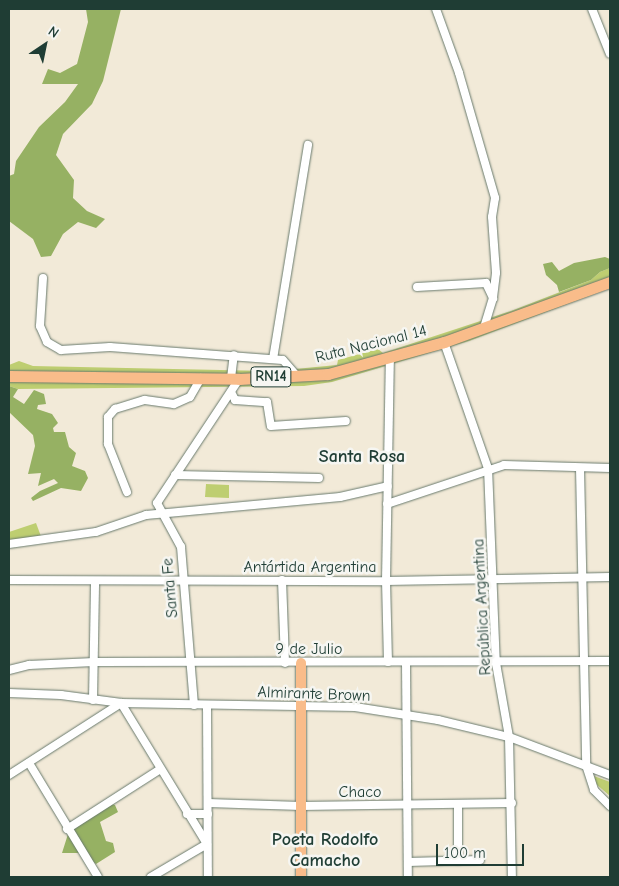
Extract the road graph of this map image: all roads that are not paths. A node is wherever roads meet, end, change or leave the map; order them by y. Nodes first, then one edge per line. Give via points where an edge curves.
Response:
1 (436, 9) edge
2 (592, 9) edge
3 (610, 54) edge
4 (308, 145) dead end
5 (43, 278) dead end
6 (610, 282) edge
7 (417, 287) dead end
8 (493, 298) junction
9 (484, 328) junction
10 (444, 342) junction
11 (234, 355) junction
12 (272, 359) junction
13 (390, 359) junction
14 (9, 376) edge
15 (297, 376) junction
16 (202, 378) junction
17 (235, 379) junction
18 (231, 392) junction
19 (346, 421) dead end
20 (488, 468) junction
21 (580, 468) junction
22 (610, 468) edge
23 (175, 475) junction
24 (319, 478) dead end
25 (388, 486) junction
26 (127, 492) dead end
27 (387, 504) junction
28 (161, 514) junction
29 (9, 544) edge
30 (610, 576) edge
31 (582, 577) junction
32 (492, 578) junction
33 (9, 580) edge
34 (282, 580) junction
35 (95, 581) junction
36 (386, 581) junction
37 (183, 582) junction
38 (582, 661) junction
39 (610, 661) edge
40 (94, 662) junction
41 (190, 662) junction
42 (388, 662) junction
43 (496, 662) junction
44 (285, 663) junction
45 (301, 663) junction
46 (406, 663) junction
47 (9, 670) edge
48 (9, 693) edge
49 (93, 700) junction
50 (121, 703) junction
51 (194, 705) junction
52 (207, 705) junction
53 (301, 706) junction
54 (406, 715) junction
55 (509, 738) junction
56 (30, 763) junction
57 (586, 765) junction
58 (159, 770) junction
59 (610, 774) edge
60 (9, 775) edge
61 (208, 803) junction
62 (512, 803) junction
63 (458, 804) junction
64 (408, 805) junction
65 (301, 806) junction
66 (610, 806) edge
67 (187, 814) junction
68 (208, 814) junction
69 (67, 829) junction
70 (207, 844) junction
71 (458, 860) junction
72 (480, 860) dead end
73 (408, 862) junction
74 (98, 877) edge
75 (151, 877) edge
76 (208, 877) edge
77 (302, 877) edge
78 (408, 877) edge
79 (512, 877) edge

1 - 8 street via 459,73 495,198 492,217 496,244
2 - 3 street
4 - 12 street
5 - 11 street via 40,326 48,342 60,350 110,347
6 - 9 highway, Ruta Nacional 14 / RN14
7 - 8 street via 486,283
8 - 9 street
9 - 10 highway, Ruta Nacional 14 / RN14
10 - 13 highway, Ruta Nacional 14 / RN14
10 - 20 street, República Argentina
11 - 12 street
11 - 17 street
12 - 15 street via 283,360
13 - 15 highway, Ruta Nacional 14 / RN14 via 328,374
13 - 25 street
14 - 16 highway, Ruta Nacional 14 / RN14
15 - 17 highway, Ruta Nacional 14 / RN14
16 - 17 highway, Ruta Nacional 14 / RN14
16 - 26 street via 190,397 174,404 145,400 115,409 108,417 108,444
17 - 18 street
18 - 19 street via 235,400 267,402 271,426
18 - 23 street
20 - 21 street via 521,464
20 - 27 street
20 - 32 street, República Argentina
21 - 22 street
21 - 31 street
23 - 24 street
23 - 28 street via 158,499
25 - 27 street
25 - 28 street via 340,496
27 - 36 street
28 - 29 street via 146,515 96,532
28 - 37 street, Santa Fe via 181,547
30 - 31 street, Antártida Argentina
31 - 32 street, Antártida Argentina
31 - 38 street
32 - 36 street, Antártida Argentina
32 - 43 street, República Argentina
33 - 35 street, Antártida Argentina
34 - 36 street, Antártida Argentina
34 - 37 street, Antártida Argentina
34 - 44 street
35 - 37 street, Antártida Argentina
35 - 40 street
36 - 42 street
37 - 41 street, Santa Fe
38 - 39 street, 9 de Julio
38 - 43 street, 9 de Julio
38 - 57 street
40 - 41 street, 9 de Julio
40 - 47 street, 9 de Julio via 29,665
40 - 49 street
41 - 44 street, 9 de Julio
41 - 51 street, Santa Fe
42 - 45 street, 9 de Julio
42 - 46 street, 9 de Julio
43 - 46 street, 9 de Julio
43 - 55 street, República Argentina
44 - 45 street, 9 de Julio
45 - 53 main road
46 - 54 street
48 - 49 street, Almirante Brown
49 - 50 street, Almirante Brown
50 - 51 street, Almirante Brown
50 - 56 street
50 - 58 street
51 - 52 street, Almirante Brown
52 - 53 street, Almirante Brown
52 - 61 street
53 - 54 street, Almirante Brown via 355,707
53 - 65 main road
54 - 55 street, Almirante Brown
54 - 64 street
55 - 57 street, Almirante Brown
55 - 62 street, República Argentina
56 - 60 street
56 - 69 street
57 - 59 street, Almirante Brown
57 - 66 street via 594,790
58 - 67 street
58 - 69 street
61 - 65 street, Chaco
61 - 68 street
62 - 63 street, Chaco
62 - 79 street, República Argentina
63 - 64 street, Chaco
63 - 71 street
64 - 65 street, Chaco
64 - 73 street
65 - 77 main road
67 - 68 street
67 - 70 street
68 - 70 street
69 - 74 street
70 - 75 street
70 - 76 street
71 - 72 street
71 - 73 street
73 - 78 street

